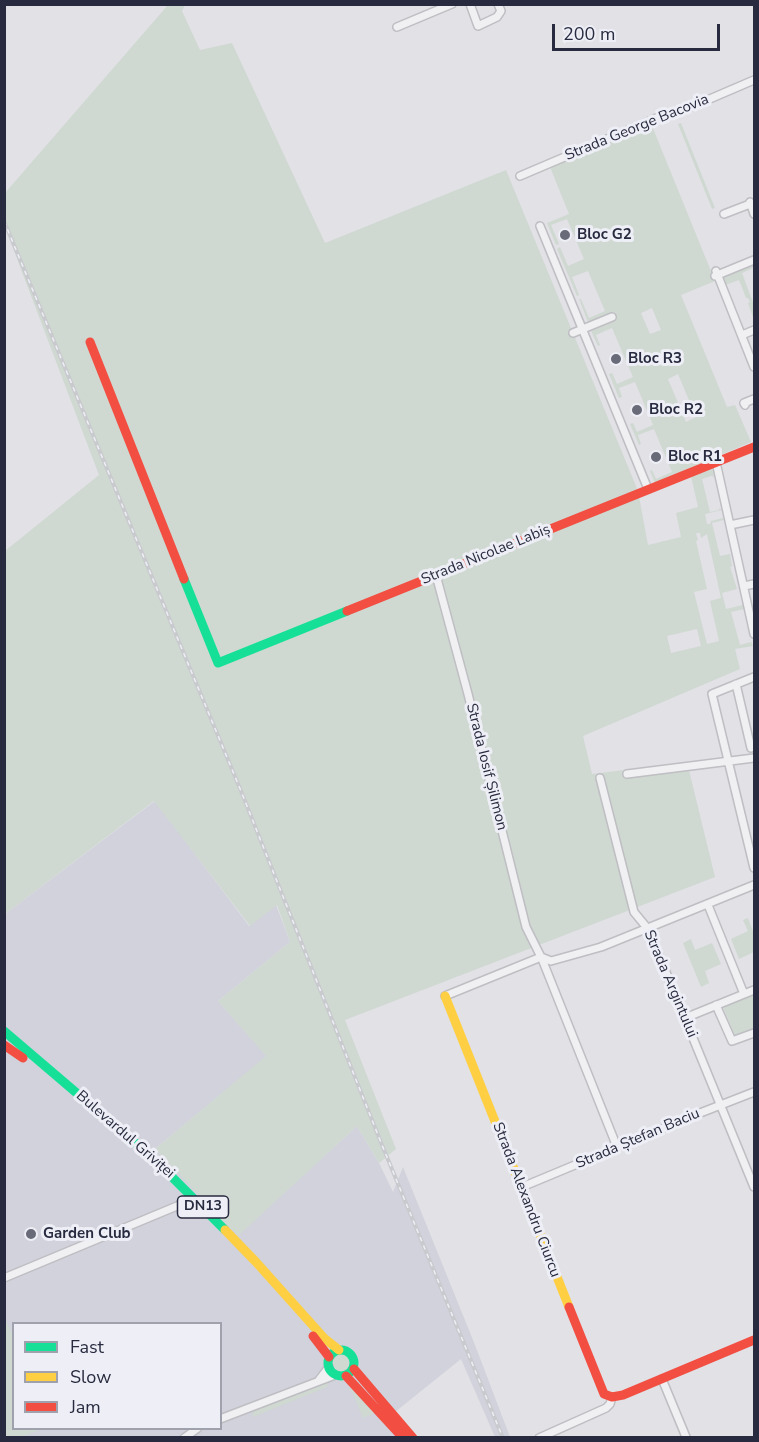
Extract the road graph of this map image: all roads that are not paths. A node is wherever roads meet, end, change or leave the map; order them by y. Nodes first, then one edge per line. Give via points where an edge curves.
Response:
1 (452, 4) edge
2 (470, 4) edge
3 (498, 4) edge
4 (397, 27) dead end
5 (754, 80) edge
6 (520, 176) dead end
7 (724, 214) dead end
8 (754, 214) edge
9 (540, 225) dead end
10 (754, 260) edge
11 (612, 317) dead end
12 (582, 330) junction
13 (754, 330) edge
14 (573, 333) dead end
15 (742, 335) junction
16 (90, 342) dead end
17 (754, 366) edge
18 (754, 399) edge
19 (745, 405) dead end
20 (754, 450) edge
21 (716, 462) junction
22 (648, 489) junction
23 (754, 520) edge
24 (730, 525) junction
25 (436, 575) junction
26 (754, 584) edge
27 (744, 586) junction
28 (754, 634) edge
29 (754, 677) edge
30 (736, 684) junction
31 (754, 747) edge
32 (754, 758) edge
33 (729, 761) junction
34 (627, 774) dead end
35 (600, 778) dead end
36 (754, 868) edge
37 (754, 885) edge
38 (708, 905) junction
39 (648, 929) junction
40 (541, 958) junction
41 (754, 990) edge
42 (744, 994) junction
43 (445, 996) joint
44 (716, 1005) junction
45 (685, 1018) junction
46 (4, 1031) edge
47 (754, 1033) edge
48 (4, 1045) edge
49 (754, 1092) edge
50 (721, 1104) junction
51 (617, 1147) junction
52 (522, 1187) junction
53 (754, 1187) edge
54 (189, 1201) junction
55 (4, 1278) edge
56 (754, 1340) edge
57 (339, 1350) junction
58 (329, 1357) junction
59 (354, 1369) junction
60 (332, 1371) junction
61 (346, 1376) junction
62 (662, 1379) junction
63 (612, 1398) junction
64 (222, 1418) edge
65 (403, 1437) edge
66 (413, 1437) edge
67 (539, 1437) edge
68 (686, 1437) edge

1 - 4 street
2 - 3 street via 478,26 497,17 501,11
5 - 6 street, Strada George Bacovia
7 - 8 street via 750,203
9 - 12 street
10 - 15 street via 716,275
11 - 12 street
12 - 14 street
12 - 22 street
13 - 15 street
15 - 17 street
16 - 25 street, Strada Nicolae Labiș via 218,663
18 - 19 street
20 - 21 street, Strada Nicolae Labiș
21 - 22 street, Strada Nicolae Labiș
21 - 24 street
22 - 25 street, Strada Nicolae Labiș
23 - 24 street
24 - 27 street
25 - 40 street, Strada Iosif Șilimon via 526,927
26 - 27 street
27 - 28 street
29 - 30 street
30 - 31 street via 751,748
30 - 33 street via 712,694
32 - 33 street
33 - 34 street
33 - 36 street
35 - 39 street, Strada Argintului via 634,912
37 - 38 street
38 - 39 street
38 - 42 street
39 - 40 street via 601,948 551,961
39 - 45 street, Strada Argintului
40 - 43 street
40 - 51 street, Strada Iosif Șilimon
41 - 42 street
42 - 44 street
43 - 52 street, Strada Alexandru Ciurcu
44 - 45 street
44 - 47 street via 732,1041
45 - 50 street, Strada Argintului
46 - 57 street, Bulevardul Griviței / DN13 via 154,1159
48 - 54 street, Bulevardul Griviței via 117,1134
49 - 50 street, Strada Ștefan Baciu
50 - 51 street, Strada Ștefan Baciu
50 - 53 street, Strada Argintului
51 - 52 street, Strada Ștefan Baciu
52 - 63 street, Strada Alexandru Ciurcu via 602,1391
54 - 55 street
54 - 58 street, Bulevardul Griviței
56 - 62 street
57 - 58 street
57 - 59 street, DN13 via 353,1355
58 - 60 street
59 - 61 street
59 - 66 street, DN13
60 - 61 street
60 - 64 street via 319,1380
61 - 65 street
62 - 63 street
62 - 68 street
63 - 67 street via 606,1408

